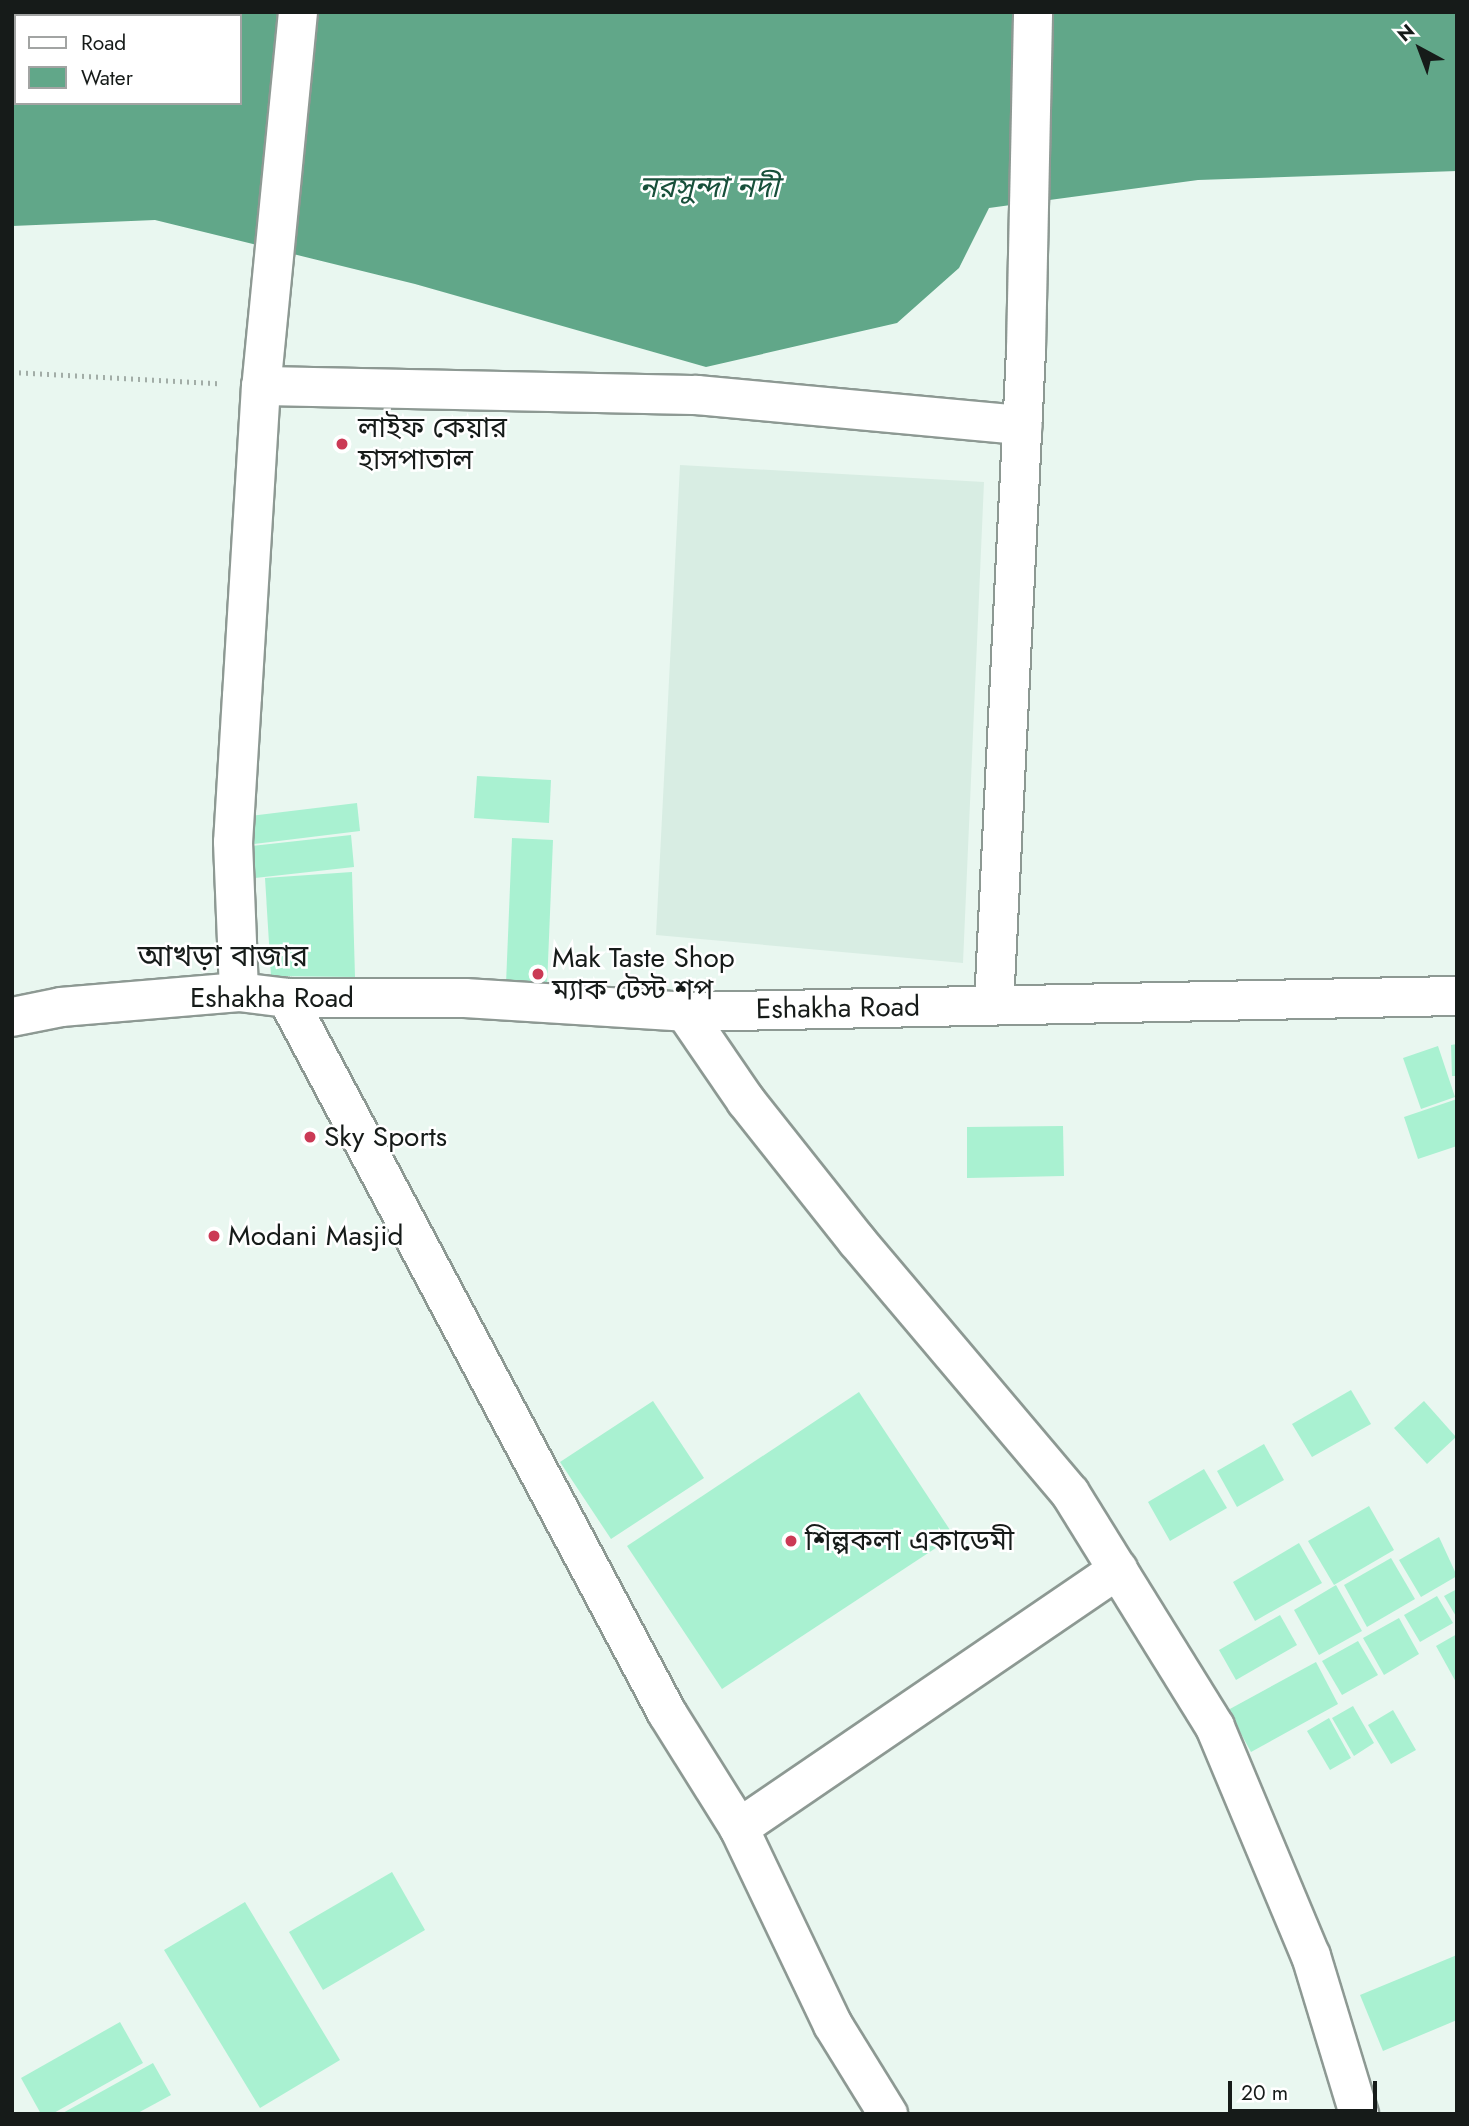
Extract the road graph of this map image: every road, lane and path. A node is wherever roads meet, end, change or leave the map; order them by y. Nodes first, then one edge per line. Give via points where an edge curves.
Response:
1 (298, 12) edge
2 (1033, 12) edge
3 (12, 372) edge
4 (261, 386) junction
5 (1023, 425) junction
6 (239, 992) junction
7 (1457, 996) edge
8 (287, 998) junction
9 (995, 1005) junction
10 (685, 1012) junction
11 (12, 1017) edge
12 (1118, 1569) junction
13 (739, 1828) junction
14 (888, 2114) edge
15 (1359, 2114) edge

1 - 4 street
2 - 5 street
3 - 4 path
4 - 5 street via 697,396
4 - 6 street via 233,842
5 - 9 street
6 - 8 street, Eshakha Road
6 - 11 street, Eshakha Road via 61,1006
7 - 9 street, Eshakha Road
8 - 10 street, Eshakha Road via 465,998
8 - 13 street via 667,1713
9 - 10 street, Eshakha Road
10 - 12 street via 746,1101 840,1219 1070,1493
12 - 13 street
12 - 15 street via 1216,1727 1311,1956
13 - 14 street via 833,2025

